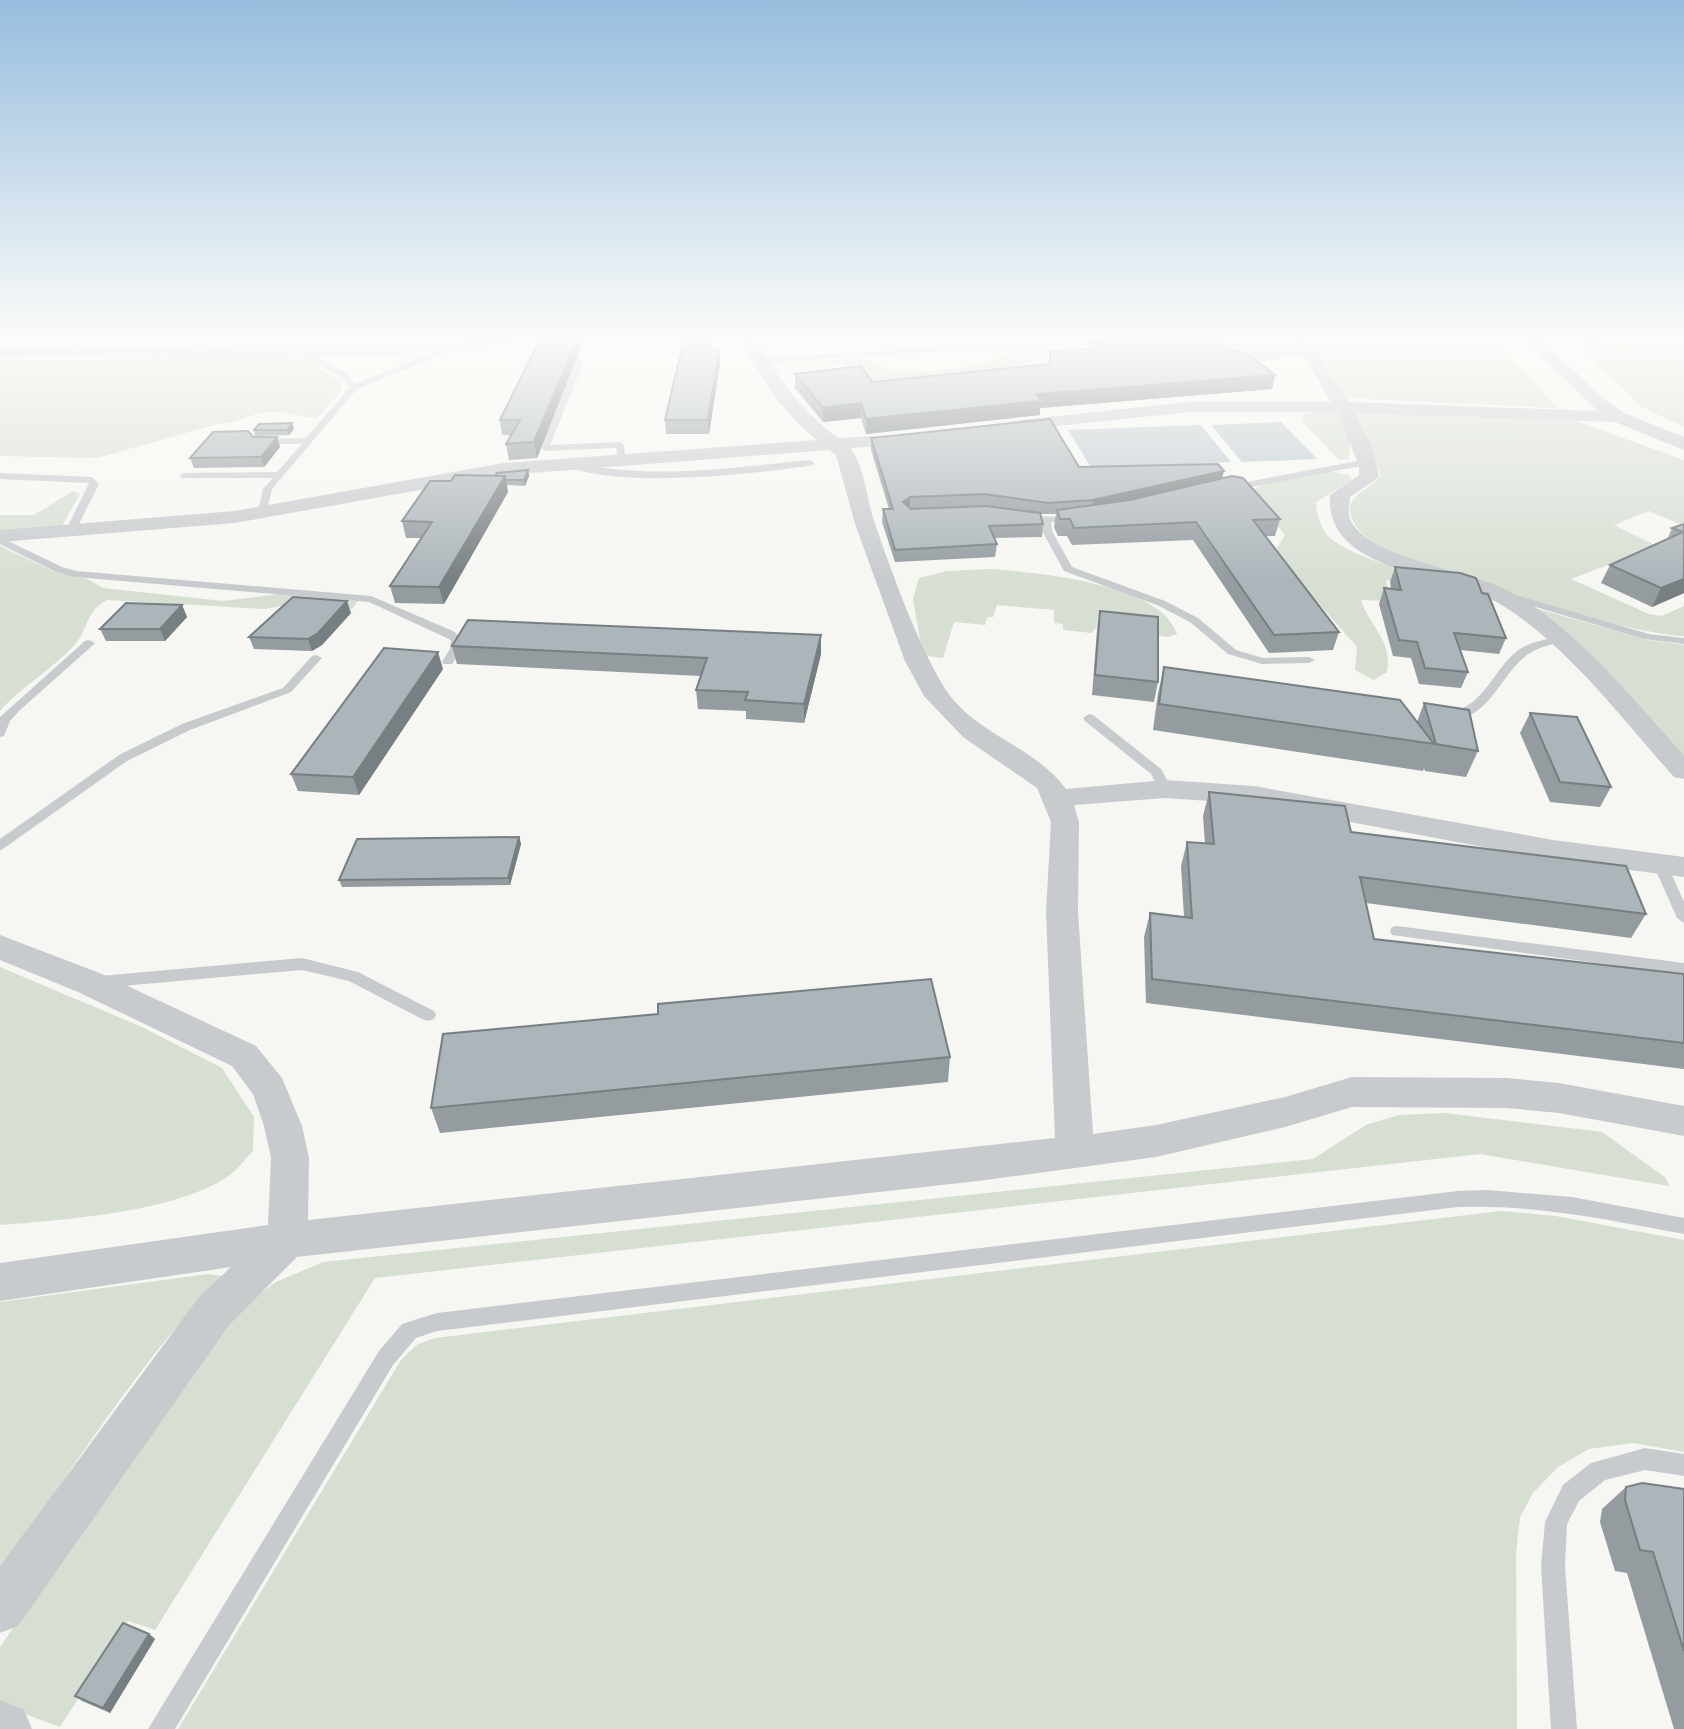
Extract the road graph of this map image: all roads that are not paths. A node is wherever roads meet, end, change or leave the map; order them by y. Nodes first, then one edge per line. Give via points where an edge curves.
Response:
1 (326, 420) edge
2 (556, 420) edge
3 (803, 420) edge
4 (1069, 420) edge
5 (1349, 420) edge
6 (1625, 420) edge
7 (990, 428) edge
8 (928, 436) edge
9 (257, 441) edge
10 (307, 441) junction
11 (1684, 444) edge
12 (837, 445) junction
13 (623, 461) junction
14 (1368, 462) junction
15 (567, 463) junction
16 (810, 463) dead end
17 (279, 475) junction
18 (0, 476) edge
19 (184, 476) dead end
20 (1220, 491) edge
21 (263, 512) junction
22 (1018, 518) edge
23 (1092, 518) edge
24 (1046, 521) junction
25 (70, 532) junction
26 (0, 538) edge
27 (1493, 591) junction
28 (1556, 640) junction
29 (1684, 641) edge
30 (89, 643) dead end
31 (316, 658) dead end
32 (1309, 660) dead end
33 (448, 662) dead end
34 (1089, 718) dead end
35 (1445, 718) edge
36 (0, 733) edge
37 (1684, 771) edge
38 (1165, 789) junction
39 (1058, 798) junction
40 (0, 846) edge
41 (1672, 866) edge
42 (1684, 918) edge
43 (1397, 931) dead end
44 (0, 947) edge
45 (1684, 969) edge
46 (90, 983) junction
47 (428, 1015) dead end
48 (1684, 1121) edge
49 (1075, 1152) junction
50 (1684, 1226) edge
51 (287, 1240) junction
52 (0, 1282) edge
53 (1684, 1465) edge
54 (0, 1608) edge
55 (161, 1729) edge
56 (1564, 1729) edge

1 - 10 lane
2 - 13 lane via 545,448 620,445
3 - 12 street
4 - 7 street
5 - 14 street
6 - 11 street
8 - 12 street
9 - 10 lane
10 - 17 lane
12 - 13 street
12 - 39 street via 845,453 865,524 917,661 937,696 972,731 1047,782
13 - 15 street
14 - 20 lane
14 - 27 street via 1369,477 1340,495 1336,505 1337,517 1350,534 1398,561
15 - 16 lane via 596,473 627,475
15 - 21 street via 438,478
17 - 19 lane
17 - 21 lane via 264,495
18 - 25 lane via 92,480
21 - 25 street
22 - 24 lane
23 - 24 lane
24 - 32 lane via 1068,569 1161,603 1194,620 1232,652 1262,661
25 - 26 street
26 - 33 lane via 75,574 371,599 457,639
27 - 28 street
27 - 29 lane via 1648,637
28 - 35 lane via 1527,650 1478,706
28 - 37 street
30 - 36 lane via 15,708
31 - 40 lane via 287,690 186,727 123,758
34 - 38 lane via 1156,772
38 - 39 street
38 - 41 street via 1317,804 1443,832
39 - 49 street via 1065,822 1062,912
41 - 42 lane
43 - 45 lane
44 - 46 street
46 - 47 lane via 302,964 353,976
46 - 51 street via 244,1056 269,1088 290,1158
48 - 49 street via 1507,1093 1352,1092 1156,1141
49 - 51 street
50 - 55 lane via 1552,1202 1495,1196 1458,1199 437,1322 409,1331 386,1358
51 - 52 street
51 - 54 street via 214,1311
53 - 56 lane via 1645,1459 1599,1471 1571,1493 1556,1522 1553,1566

